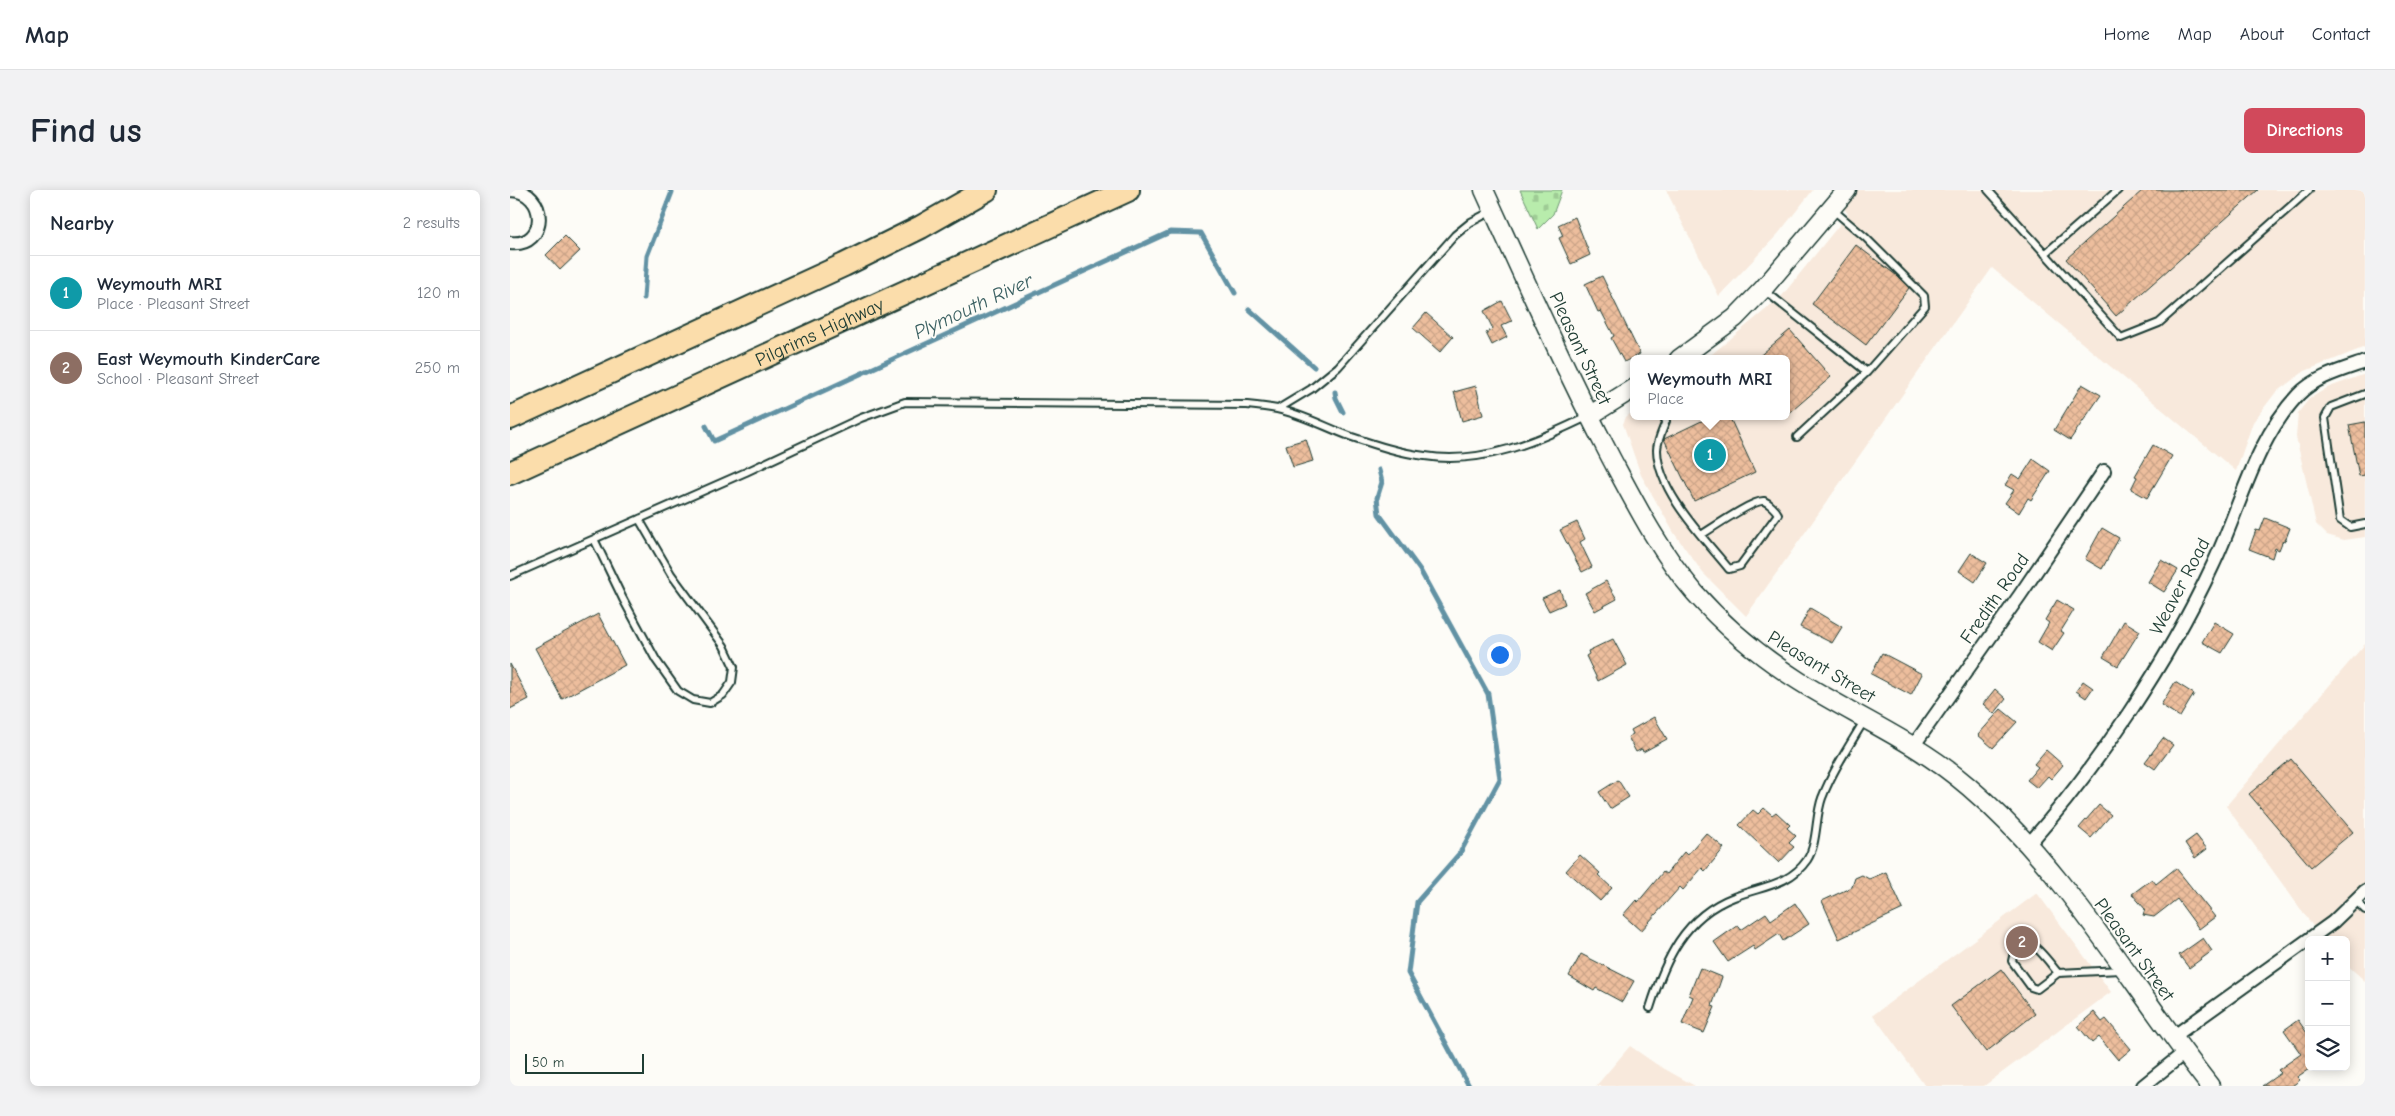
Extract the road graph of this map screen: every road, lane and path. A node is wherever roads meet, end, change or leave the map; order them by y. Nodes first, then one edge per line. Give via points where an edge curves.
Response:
1 (510, 190) edge
2 (986, 190) edge
3 (1128, 190) edge
4 (1484, 190) edge
5 (1848, 190) edge
6 (1988, 190) edge
7 (2118, 190) edge
8 (2309, 190) edge
9 (1831, 209) junction
10 (1493, 210) junction
11 (510, 243) edge
12 (2045, 254) junction
13 (1763, 289) junction
14 (1684, 355) edge
15 (2365, 362) edge
16 (1867, 372) junction
17 (1630, 390) edge
18 (2365, 394) edge
19 (1278, 409) junction
20 (1589, 416) junction
21 (510, 418) edge
22 (1666, 420) edge
23 (1797, 437) dead end
24 (2104, 471) dead end
25 (510, 473) edge
26 (639, 519) junction
27 (2365, 524) edge
28 (1701, 535) junction
29 (594, 539) junction
30 (510, 576) edge
31 (1866, 718) junction
32 (1914, 745) junction
33 (2028, 845) junction
34 (2365, 891) edge
35 (2361, 906) edge
36 (2125, 970) junction
37 (2058, 973) junction
38 (1650, 1008) dead end
39 (2173, 1037) junction
40 (2184, 1053) junction
41 (2143, 1086) edge
42 (2210, 1086) edge

1 - 11 street via 532,198 539,210 539,223 534,235 525,242
2 - 21 highway via 844,265
3 - 25 highway, Pilgrims Highway
4 - 10 main road, Pleasant Street
5 - 9 main road
6 - 12 lane
7 - 12 lane
8 - 12 lane via 2159,323 2121,338
9 - 13 main road
9 - 16 lane via 1865,236 1924,296 1925,306
10 - 19 lane via 1455,235 1338,367
10 - 20 main road, Pleasant Street
13 - 14 main road via 1735,318
13 - 16 lane
15 - 33 street, Weaver Road via 2310,385 2298,394 2278,419 2260,453 2212,568 2175,638 2086,775
16 - 23 lane
17 - 20 main road
18 - 27 lane via 2331,407 2325,418 2340,520 2350,527
19 - 20 lane via 1392,450 1426,457 1454,458 1521,446
19 - 26 lane via 1246,405 905,402 861,418
20 - 31 main road, Pleasant Street via 1657,543 1695,593 1758,653
22 - 28 lane via 1657,448 1660,470 1682,510
24 - 32 street, Fredith Road
26 - 29 lane
26 - 29 lane via 671,574 724,646 734,667 732,682 723,695 710,703 693,700 678,692 622,599
28 - 28 lane via 1733,570 1740,566 1778,514 1761,501
29 - 30 lane
31 - 32 main road, Pleasant Street
31 - 38 lane via 1822,799 1808,859 1796,873 1782,882 1733,897 1707,911 1670,954
32 - 33 main road, Pleasant Street via 1949,769 1986,801
33 - 36 main road, Pleasant Street
34 - 35 street
35 - 39 street via 2333,922
36 - 37 lane
36 - 39 main road, Pleasant Street
37 - 37 lane via 2034,945 2020,943 2014,950 2012,961 2031,987 2037,989
39 - 40 main road, Pleasant Street
40 - 41 street
40 - 42 main road, Pleasant Street

